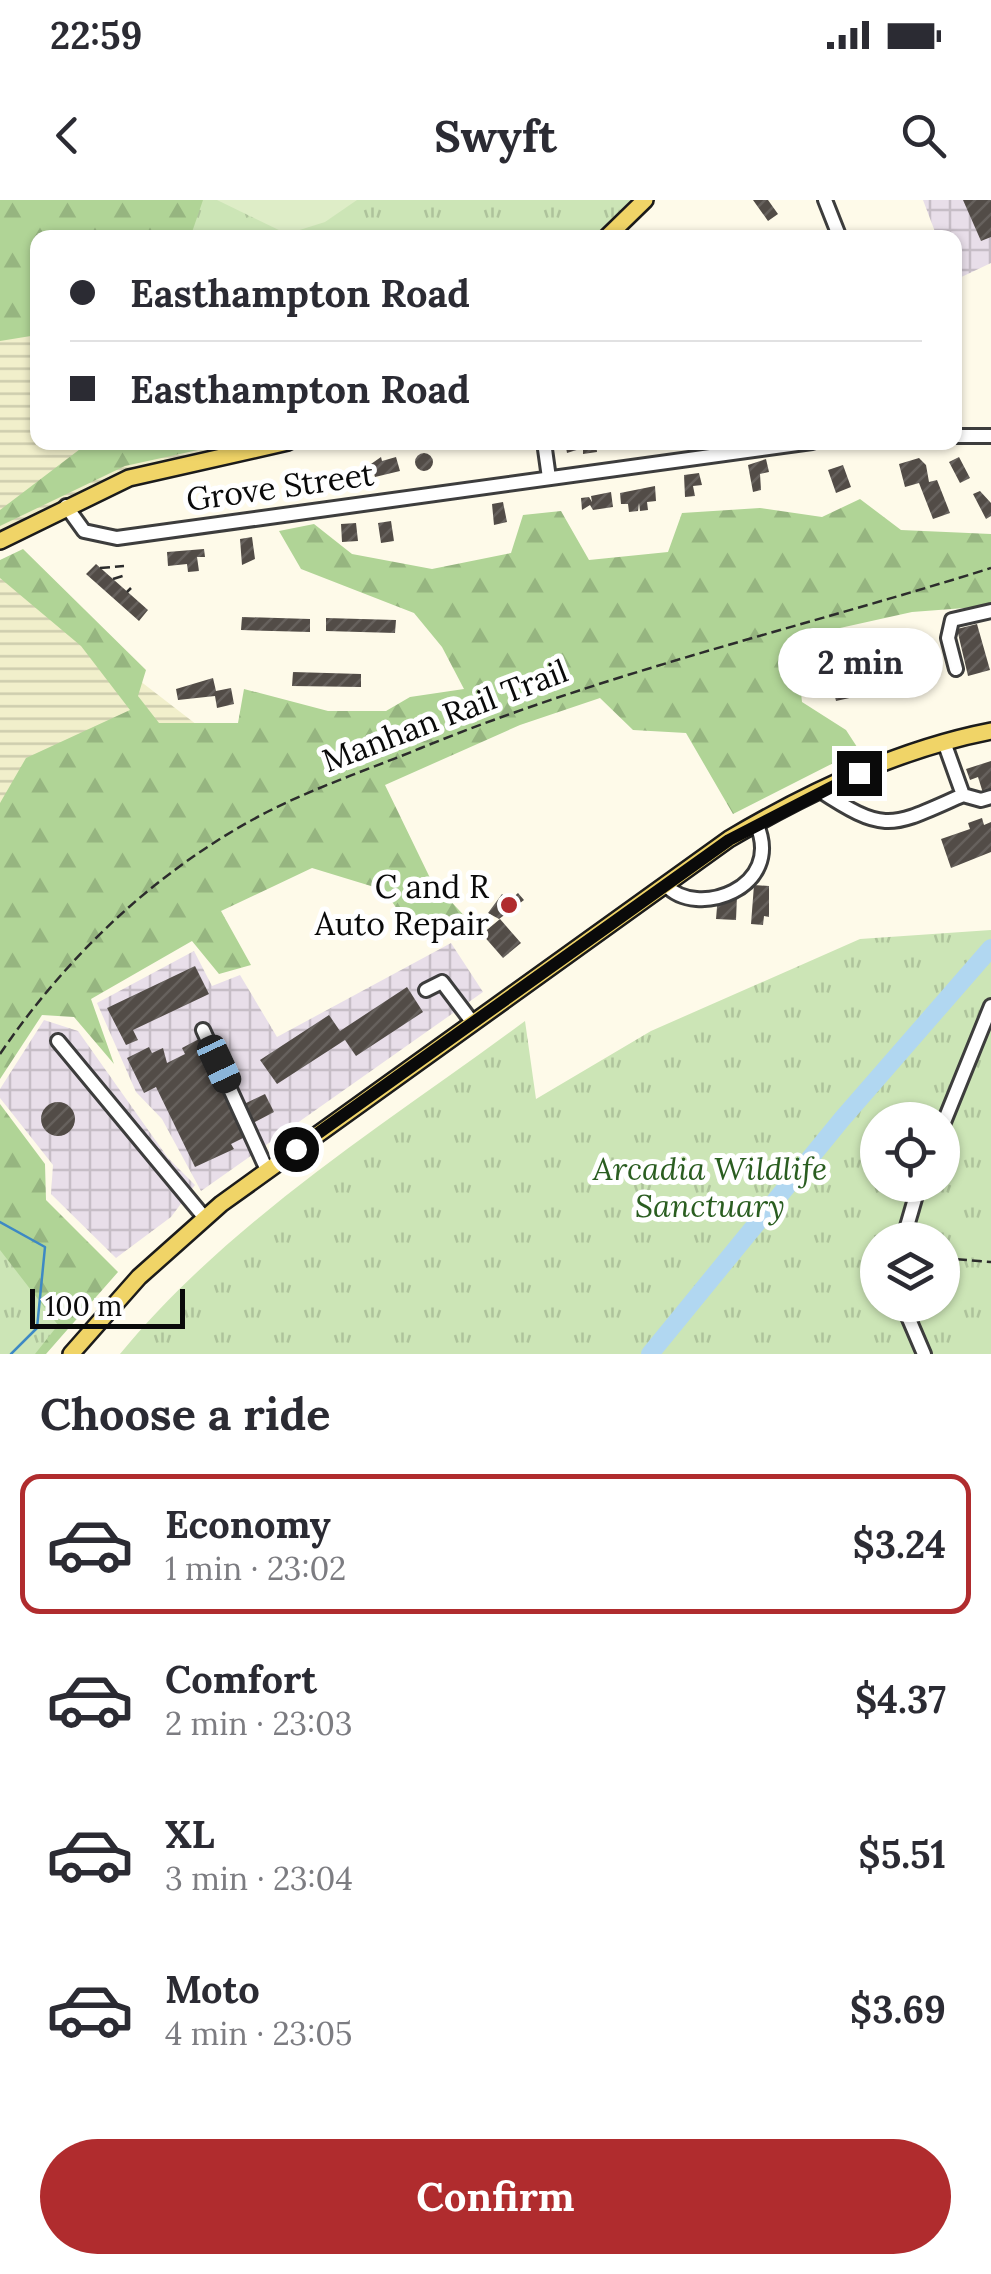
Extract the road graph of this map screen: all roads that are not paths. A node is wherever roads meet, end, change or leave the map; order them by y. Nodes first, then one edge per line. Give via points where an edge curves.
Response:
1 (645, 200) edge
2 (825, 200) edge
3 (614, 230) edge
4 (837, 230) edge
5 (962, 436) edge
6 (991, 436) edge
7 (250, 450) edge
8 (545, 450) edge
9 (753, 450) edge
10 (548, 478) junction
11 (66, 506) junction
12 (0, 541) edge
13 (991, 611) edge
14 (956, 669) dead end
15 (991, 730) edge
16 (944, 742) junction
17 (819, 790) junction
18 (963, 796) junction
19 (991, 797) edge
20 (756, 823) junction
21 (666, 885) junction
22 (426, 990) dead end
23 (991, 1006) edge
24 (473, 1023) junction
25 (203, 1030) dead end
26 (58, 1041) dead end
27 (952, 1102) edge
28 (267, 1170) junction
29 (204, 1217) junction
30 (910, 1322) edge
31 (71, 1354) edge
32 (924, 1354) edge

1 - 3 main road
2 - 4 street
5 - 6 street
7 - 11 main road via 156,470
8 - 10 street
9 - 10 street, Grove Street
10 - 11 street, Grove Street via 116,538 84,532
11 - 12 main road
13 - 14 street via 952,620 948,638
15 - 16 main road
16 - 17 main road
16 - 18 street
17 - 18 street via 856,816 897,824
17 - 20 main road
18 - 19 street
20 - 21 main road
20 - 21 street via 762,854 746,886 688,896
21 - 24 main road
22 - 24 street via 442,982
23 - 27 street
24 - 28 main road
25 - 28 street
26 - 29 street
28 - 29 main road
29 - 31 main road
30 - 32 street

